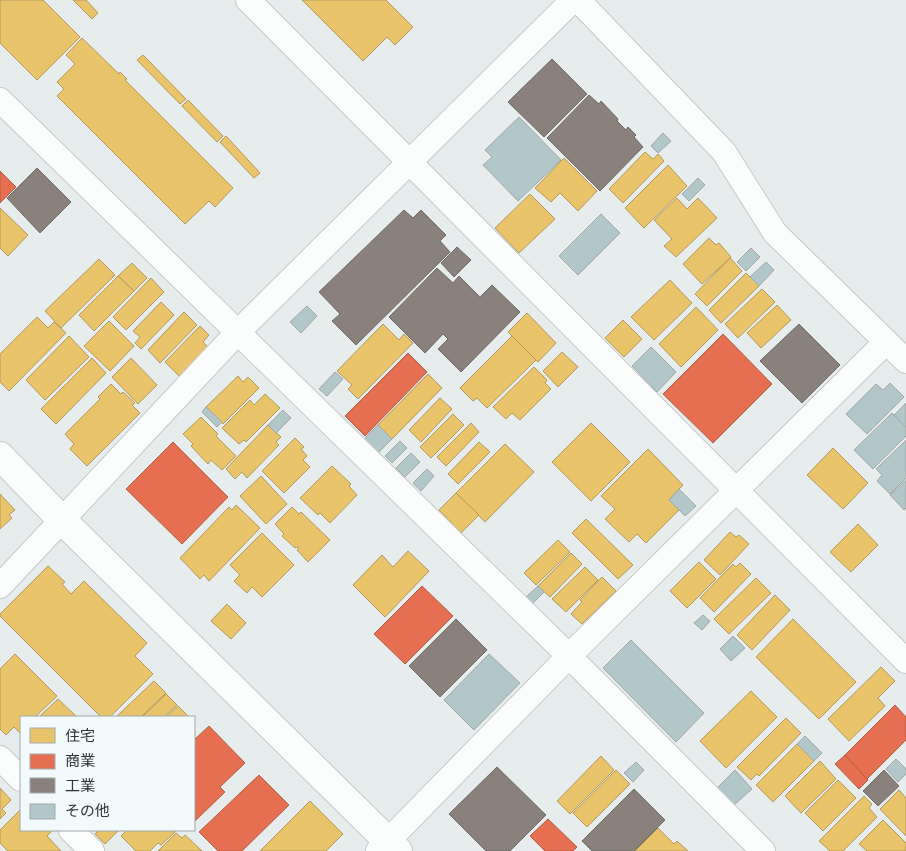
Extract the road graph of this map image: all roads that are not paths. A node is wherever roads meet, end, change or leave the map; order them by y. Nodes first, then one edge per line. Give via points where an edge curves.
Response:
1 (248, 0) edge
2 (573, 0) edge
3 (578, 0) edge
4 (0, 100) edge
5 (408, 162) junction
6 (238, 332) junction
7 (886, 342) junction
8 (906, 361) edge
9 (0, 456) edge
10 (736, 490) junction
11 (63, 521) junction
12 (0, 586) edge
13 (569, 656) junction
14 (906, 661) edge
15 (0, 758) edge
16 (20, 779) edge
17 (72, 831) edge
18 (388, 848) edge
19 (92, 851) edge
20 (763, 851) edge

1 - 5 street
2 - 5 street
3 - 7 street via 724,152 775,233
4 - 6 street
5 - 6 street
5 - 10 street
6 - 11 street
6 - 13 street
7 - 8 street
7 - 10 street
9 - 11 street
10 - 13 street
10 - 14 street
11 - 12 street
11 - 18 street
13 - 18 street
13 - 20 street
15 - 16 street
17 - 19 street

